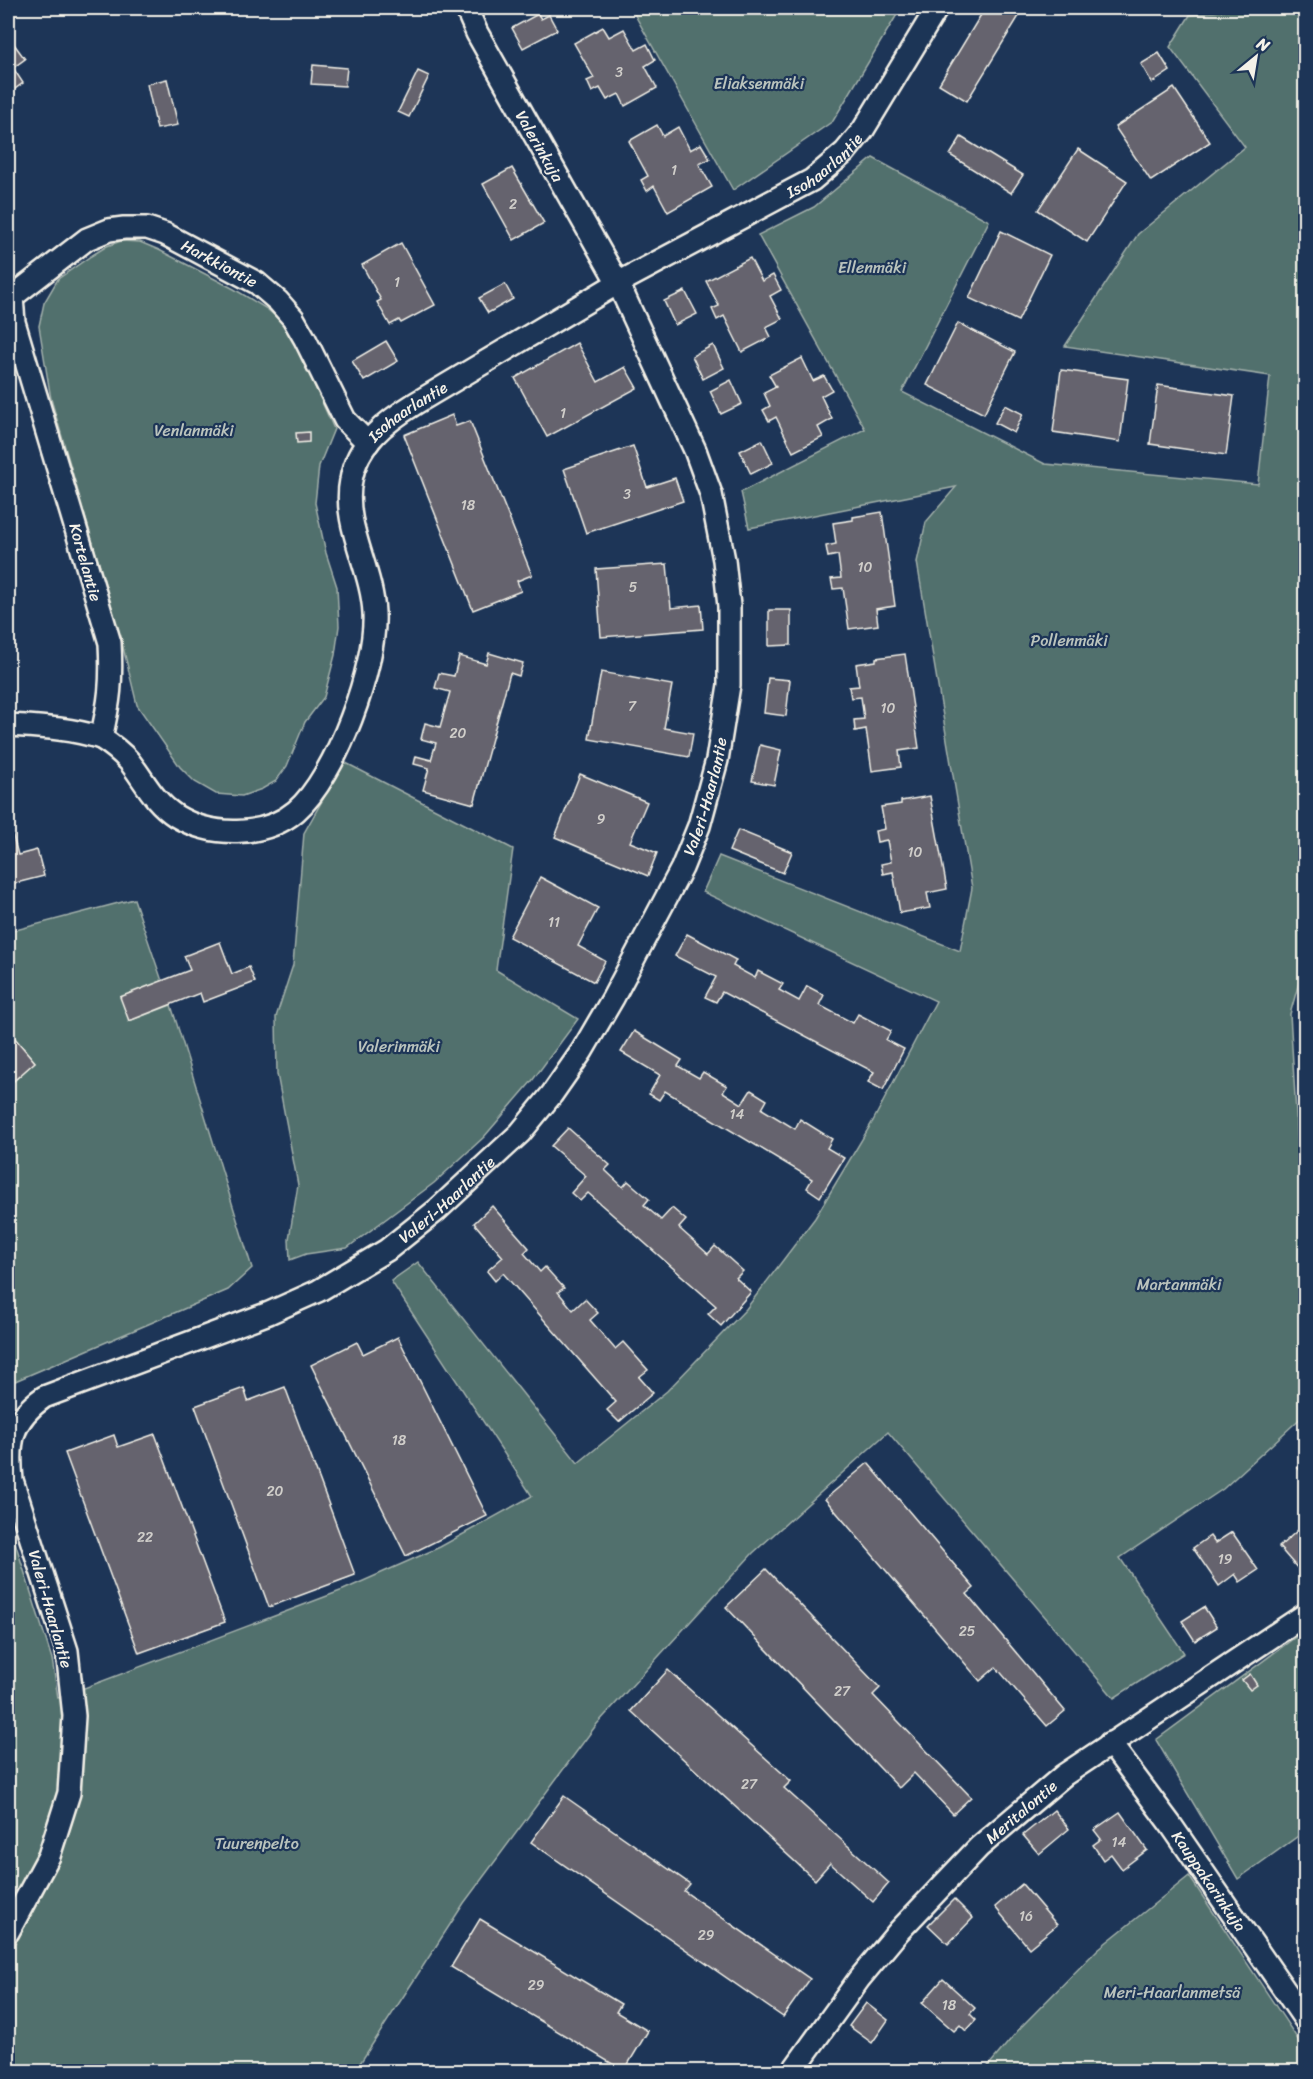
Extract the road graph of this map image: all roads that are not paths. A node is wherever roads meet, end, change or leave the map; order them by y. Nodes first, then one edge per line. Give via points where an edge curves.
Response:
1 (466, 8) edge
2 (937, 8) edge
3 (618, 283) junction
4 (10, 296) edge
5 (368, 443) junction
6 (8, 725) edge
7 (101, 738) junction
8 (1305, 1614) edge
9 (1110, 1743) junction
10 (8, 1932) edge
11 (1305, 2020) edge
12 (792, 2072) edge

1 - 3 street, Valerinkuja
2 - 3 street, Isohaarlantie via 863,130 830,167 794,191
3 - 5 street, Isohaarlantie via 390,418
3 - 10 street, Valeri-Haarlantie via 695,450 711,494 724,560 729,606 729,686 717,760 699,826 682,868 582,1051 520,1133 437,1210 387,1250 318,1291 44,1397 19,1421 11,1438 12,1480 67,1651 74,1716 69,1793 49,1856
4 - 5 street, Harkkiontie via 87,239 109,230 147,228 165,234 257,284 278,301 305,339 345,420
4 - 7 street, Kortelantie via 14,322 110,643 110,703
5 - 7 street, Isohaarlantie via 351,479 350,502 375,613 374,641 346,730 316,788 296,811 264,828 241,832 200,826 176,816 158,801 130,762
6 - 7 street via 81,731
8 - 9 street, Meritalontie
9 - 11 street, Kauppakarinkuja via 1172,1825
9 - 12 street, Meritalontie via 1010,1820 944,1883 859,1979

